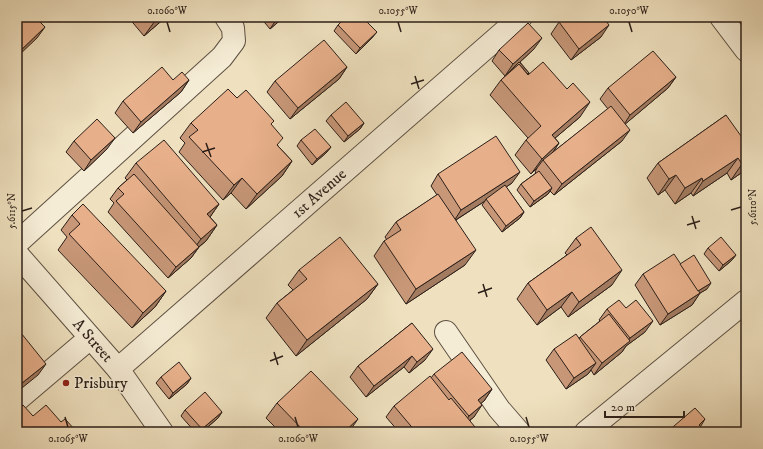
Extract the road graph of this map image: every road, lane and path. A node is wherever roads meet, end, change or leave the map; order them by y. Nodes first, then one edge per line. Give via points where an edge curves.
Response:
1 (226, 17) edge
2 (521, 17) edge
3 (721, 17) edge
4 (746, 50) edge
5 (17, 242) edge
6 (17, 254) edge
7 (746, 301) edge
8 (446, 332) dead end
9 (90, 338) junction
10 (118, 369) junction
11 (17, 400) edge
12 (162, 432) edge
13 (519, 432) edge
14 (586, 432) edge

1 - 5 street via 233,28 234,41 222,57
2 - 10 street, 1st Avenue
3 - 4 street
6 - 9 street, A Street
7 - 14 street
8 - 13 street via 499,409
9 - 10 street, A Street
9 - 11 street
10 - 12 street, A Street

